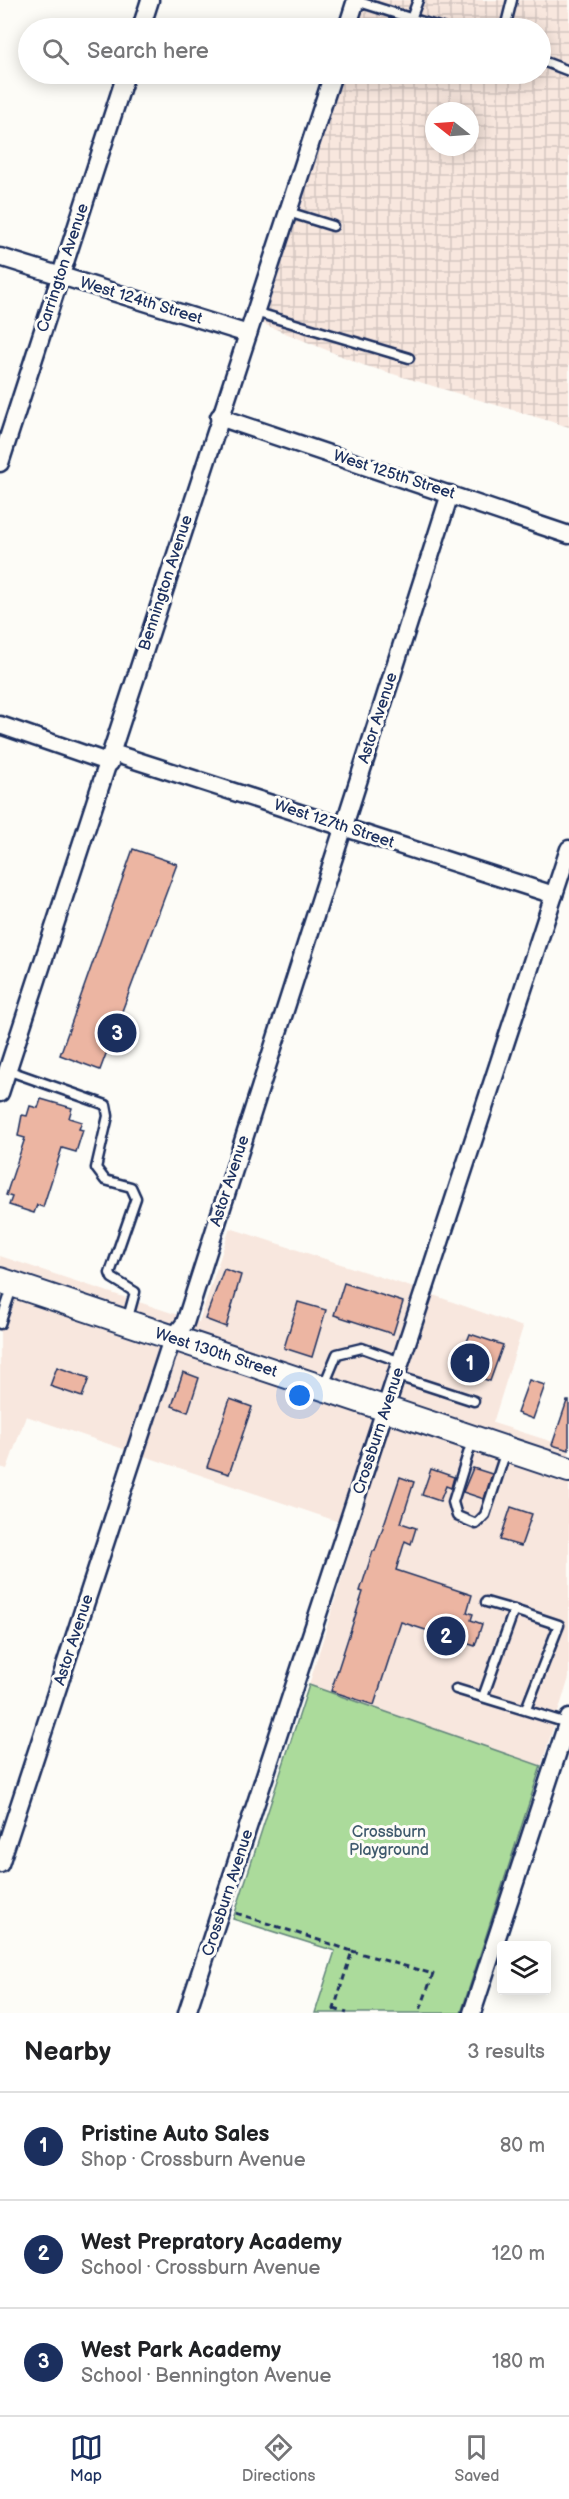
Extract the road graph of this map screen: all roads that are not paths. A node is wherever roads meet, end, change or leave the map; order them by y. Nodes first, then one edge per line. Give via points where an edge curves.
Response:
1 (150, 0) edge
2 (356, 0) edge
3 (418, 0) edge
4 (512, 0) edge
5 (144, 18) edge
6 (350, 18) edge
7 (408, 18) edge
8 (411, 18) edge
9 (508, 18) edge
10 (551, 64) edge
11 (569, 71) edge
12 (123, 84) edge
13 (330, 84) edge
14 (288, 212) junction
15 (333, 226) dead end
16 (0, 257) edge
17 (60, 276) junction
18 (255, 312) junction
19 (248, 334) junction
20 (409, 358) dead end
21 (219, 417) junction
22 (0, 463) edge
23 (450, 494) junction
24 (569, 535) edge
25 (0, 725) edge
26 (111, 758) junction
27 (344, 827) junction
28 (569, 849) edge
29 (554, 896) junction
30 (7, 1070) junction
31 (0, 1093) edge
32 (7, 1282) edge
33 (127, 1323) junction
34 (0, 1324) edge
35 (172, 1339) junction
36 (399, 1369) junction
37 (323, 1389) junction
38 (474, 1401) dead end
39 (386, 1408) junction
40 (473, 1438) junction
41 (507, 1449) junction
42 (569, 1470) edge
43 (486, 1602) dead end
44 (514, 1610) junction
45 (456, 1689) dead end
46 (483, 1697) junction
47 (526, 1709) junction
48 (568, 1720) edge
49 (0, 1864) edge
50 (187, 2013) edge
51 (472, 2013) edge

1 - 5 street
2 - 6 street
2 - 7 lane
3 - 8 lane
4 - 9 lane
10 - 11 lane
12 - 17 street, Carrington Avenue
13 - 14 street, Bennington Avenue
14 - 15 lane
14 - 18 street, Bennington Avenue
16 - 17 street, West 124th Street
17 - 19 street, West 124th Street
17 - 22 street, Carrington Avenue
18 - 19 street, Bennington Avenue
18 - 20 lane
19 - 21 street, Bennington Avenue
21 - 23 street, West 125th Street
21 - 26 street, Bennington Avenue
23 - 24 street, West 125th Street
23 - 27 street, Astor Avenue
25 - 26 street, West 127th Street
26 - 27 street, West 127th Street
26 - 30 street, Bennington Avenue
27 - 29 street, West 127th Street
27 - 35 street, Astor Avenue via 185,1323
28 - 29 street, Crossburn Avenue
29 - 36 street, Crossburn Avenue
30 - 31 street, Bennington Avenue
30 - 33 lane via 106,1105 108,1116 96,1168 105,1180 131,1187 136,1198 110,1273 135,1292
32 - 33 main road, West 130th Street
32 - 34 lane
33 - 35 main road, West 130th Street
35 - 37 main road, West 130th Street
35 - 49 street, Astor Avenue
36 - 37 lane via 362,1348 337,1354
36 - 38 lane
36 - 39 street, Crossburn Avenue
37 - 39 main road, West 130th Street
39 - 40 main road, West 130th Street
39 - 50 street, Crossburn Avenue
40 - 41 main road, West 130th Street
40 - 41 lane via 453,1502 457,1516 476,1524 485,1515
41 - 42 main road, West 130th Street
43 - 44 lane
44 - 46 lane
44 - 47 lane via 559,1625
45 - 46 lane
46 - 47 lane
47 - 48 lane
48 - 51 street

